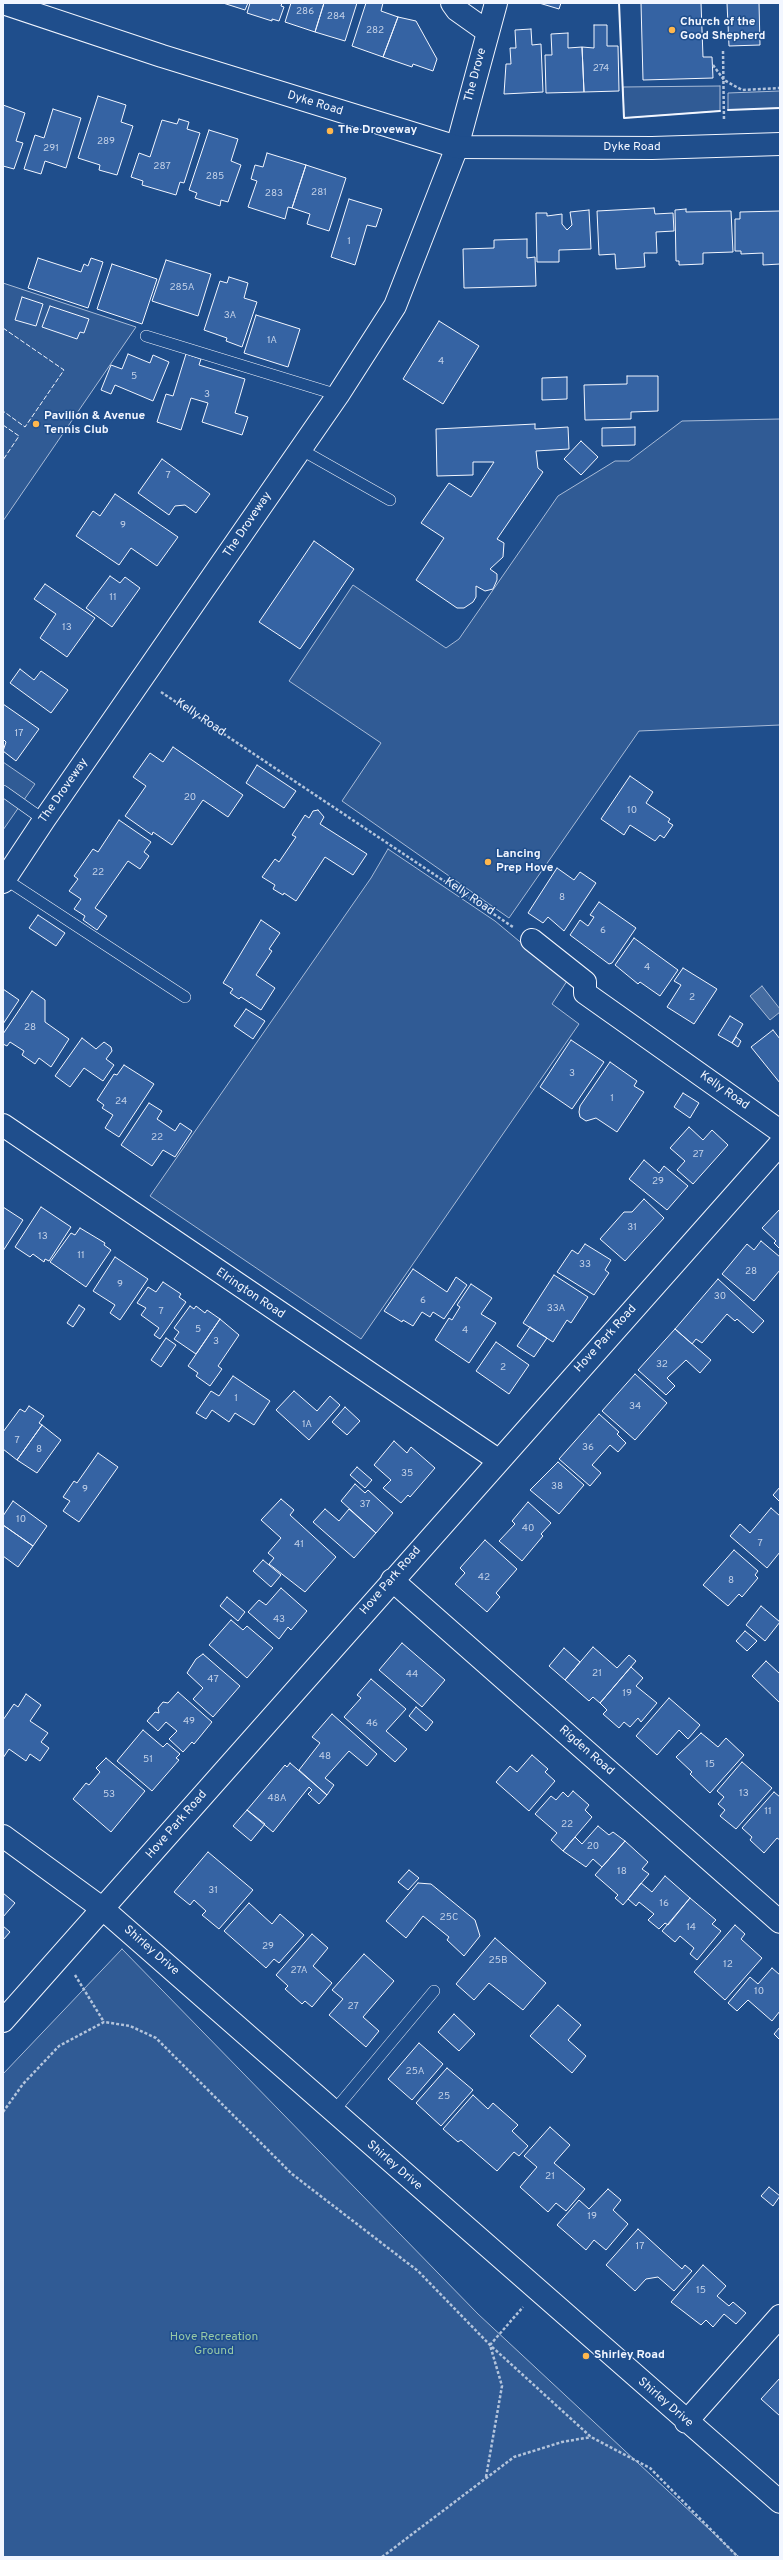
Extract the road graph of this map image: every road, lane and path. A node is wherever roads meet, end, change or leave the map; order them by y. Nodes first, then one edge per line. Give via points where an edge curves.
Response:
1 (3, 3) edge
2 (452, 3) edge
3 (496, 3) edge
4 (26, 7) edge
5 (488, 32) junction
6 (723, 51) dead end
7 (713, 65) dead end
8 (724, 80) junction
9 (780, 88) edge
10 (780, 144) edge
11 (725, 146) junction
12 (457, 147) junction
13 (146, 336) dead end
14 (338, 395) junction
15 (300, 449) junction
16 (390, 500) dead end
17 (142, 680) junction
18 (3, 791) edge
19 (44, 820) junction
20 (4, 881) edge
21 (532, 940) joint
22 (185, 997) dead end
23 (3, 1125) edge
24 (780, 1131) edge
25 (780, 1144) edge
26 (498, 1460) junction
27 (392, 1580) junction
28 (3, 1836) edge
29 (103, 1909) junction
30 (780, 1922) edge
31 (62, 1954) junction
32 (434, 1991) dead end
33 (3, 2021) edge
34 (104, 2022) junction
35 (3, 2112) edge
36 (333, 2112) junction
37 (537, 2291) junction
38 (780, 2316) edge
39 (490, 2345) junction
40 (686, 2422) junction
41 (591, 2437) junction
42 (486, 2477) junction
43 (780, 2502) edge
44 (382, 2557) edge
45 (738, 2557) edge

1 - 4 street, Dyke Road
2 - 5 street via 457,10
3 - 5 street, The Drove
4 - 12 street, Dyke Road via 162,56
5 - 12 street, The Drove
6 - 8 path
7 - 8 path
8 - 9 path via 742,90
8 - 11 path
10 - 11 street, Dyke Road
11 - 12 street, Dyke Road
12 - 14 street, The Droveway via 395,306
13 - 14 lane
14 - 15 street, The Droveway
15 - 16 lane
15 - 17 street, The Droveway
17 - 19 street, The Droveway
17 - 21 path, Kelly Road
18 - 19 lane
19 - 20 street, The Droveway
20 - 22 lane
21 - 24 street, Kelly Road via 585,982 585,993
23 - 26 street, Elrington Road
25 - 26 street, Hove Park Road
26 - 27 street, Hove Park Road
27 - 29 street, Hove Park Road
27 - 30 street, Rigden Road
28 - 29 street, Shirley Drive
29 - 31 street, Hove Park Road
29 - 36 street, Shirley Drive
31 - 33 street, Hove Park Road
31 - 34 path
32 - 36 lane
34 - 35 path via 60,2046 23,2084
34 - 39 path via 130,2026 156,2038 292,2174 418,2272
36 - 37 street, Shirley Drive
37 - 39 path
37 - 40 street, Shirley Drive
38 - 40 street
39 - 41 path
39 - 42 path via 502,2386
40 - 43 street, Shirley Drive
41 - 42 path via 562,2442 514,2457
41 - 45 path via 650,2468
42 - 44 path

